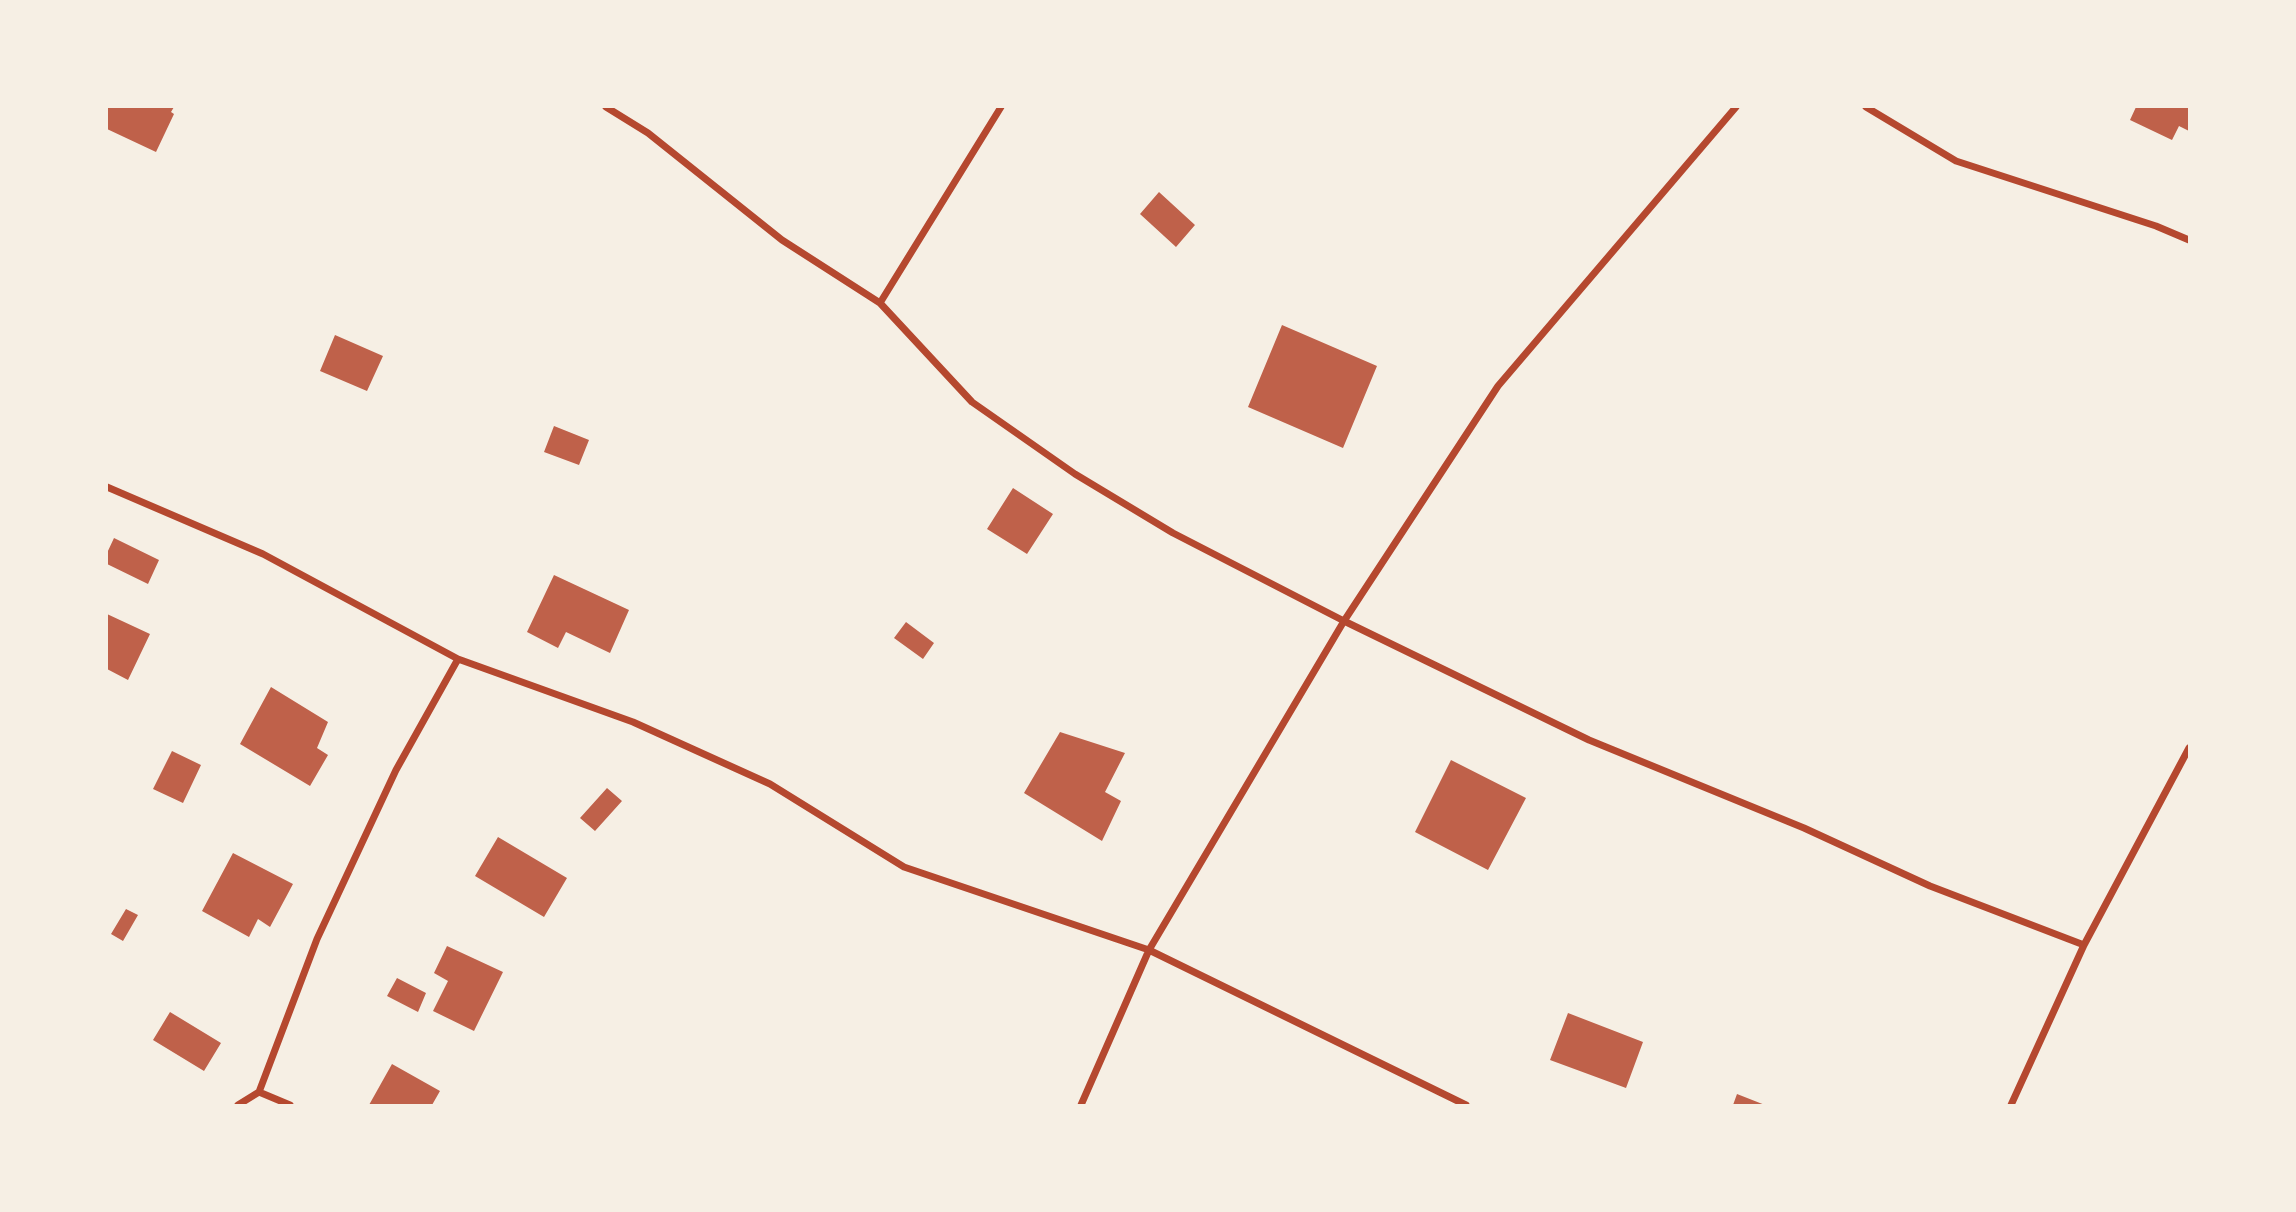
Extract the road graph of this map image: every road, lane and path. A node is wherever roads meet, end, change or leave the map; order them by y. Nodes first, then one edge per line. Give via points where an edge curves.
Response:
1 (606, 107) edge
2 (1002, 107) edge
3 (1736, 107) edge
4 (1866, 107) edge
5 (2189, 240) edge
6 (880, 303) junction
7 (107, 487) edge
8 (1344, 621) junction
9 (458, 659) junction
10 (2189, 748) edge
11 (2084, 945) junction
12 (1149, 950) junction
13 (259, 1092) junction
14 (238, 1105) edge
15 (290, 1105) edge
16 (1081, 1105) edge
17 (1466, 1105) edge
18 (2011, 1105) edge

1 - 6 street via 648,133 782,240
2 - 6 street
3 - 8 street via 1498,386
4 - 5 street via 1956,160
6 - 8 street via 972,402 1074,474 1173,533
7 - 9 street via 263,554
8 - 11 street via 1589,740 1804,828 1930,886
8 - 12 street
9 - 12 street via 633,722 770,784 904,867
9 - 13 street via 397,770 317,939
10 - 11 street
11 - 18 street
12 - 16 street
12 - 17 street
13 - 14 street
13 - 15 street

